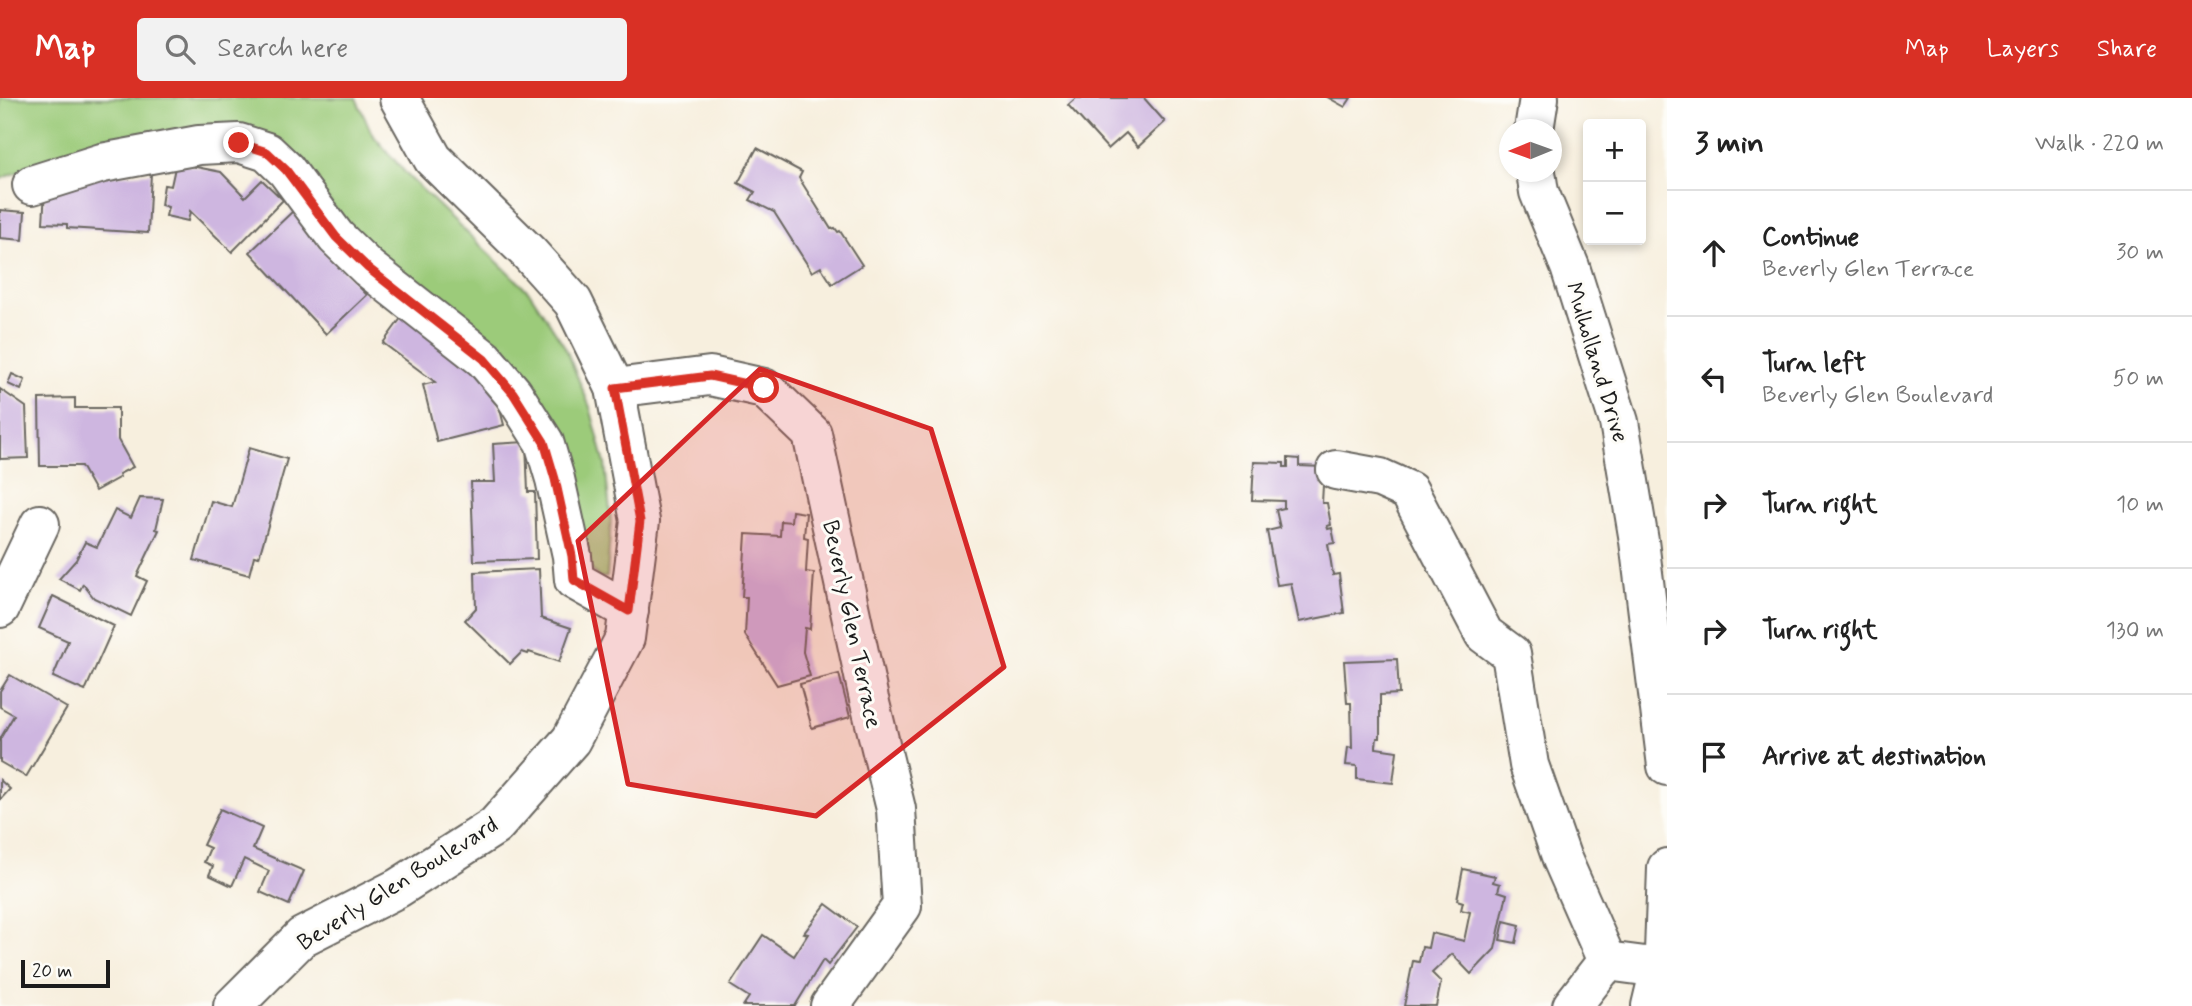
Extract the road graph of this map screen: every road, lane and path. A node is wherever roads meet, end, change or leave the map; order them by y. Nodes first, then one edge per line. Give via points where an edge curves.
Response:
1 (400, 98) edge
2 (1539, 98) edge
3 (1536, 119) edge
4 (1538, 182) edge
5 (32, 185) dead end
6 (615, 388) junction
7 (1336, 470) dead end
8 (40, 524) dead end
9 (0, 608) edge
10 (629, 611) junction
11 (1667, 766) edge
12 (1667, 868) edge
13 (1607, 961) junction
14 (1660, 968) junction
15 (233, 1006) edge
16 (830, 1006) edge
17 (1572, 1006) edge
18 (1651, 1006) edge

1 - 6 main road, Beverly Glen Boulevard via 433,159 573,302
2 - 3 main road
4 - 11 main road, Mulholland Drive via 1619,422
5 - 10 main road via 102,163 199,145 239,143 267,152 336,237 368,268 484,359 513,393 544,442 574,580
6 - 10 main road, Beverly Glen Boulevard via 640,521
6 - 16 main road, Beverly Glen Terrace via 710,376 764,388 812,434 896,809 902,906
7 - 13 main road via 1380,478 1409,491 1485,634 1511,654 1528,765 1562,859
8 - 9 main road
10 - 15 main road, Beverly Glen Boulevard via 625,638 571,740 495,826 398,888 302,937
12 - 14 main road
13 - 14 main road
13 - 17 main road
14 - 18 main road

